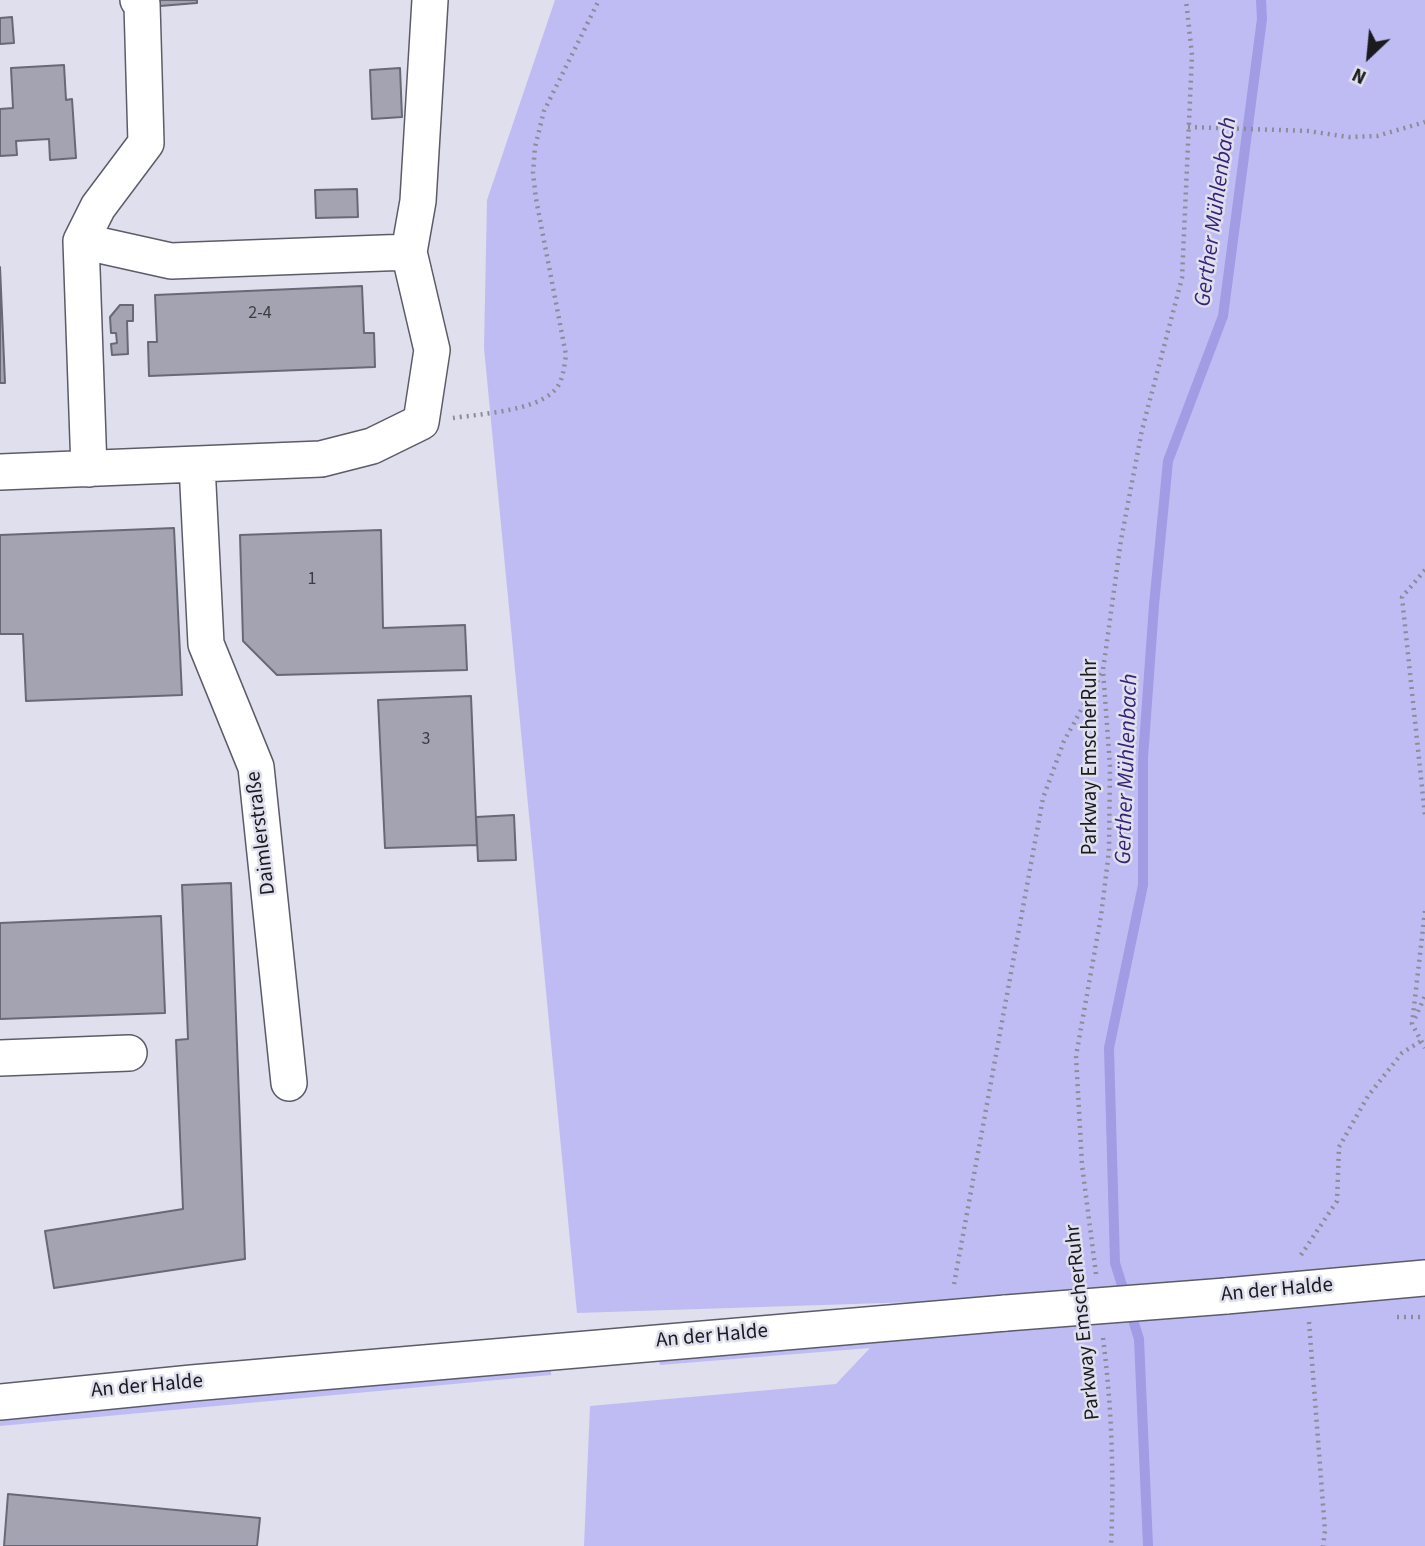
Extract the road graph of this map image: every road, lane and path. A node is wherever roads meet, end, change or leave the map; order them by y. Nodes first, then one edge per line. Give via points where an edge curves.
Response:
1 (138, 0) edge
2 (430, 0) edge
3 (599, 0) edge
4 (1186, 0) edge
5 (1425, 122) edge
6 (1188, 127) junction
7 (81, 241) junction
8 (409, 252) junction
9 (421, 422) junction
10 (197, 465) junction
11 (89, 469) junction
12 (0, 472) edge
13 (1425, 570) edge
14 (1103, 670) junction
15 (1425, 817) edge
16 (1425, 911) edge
17 (1425, 996) edge
18 (1412, 1024) junction
19 (1421, 1041) junction
20 (1425, 1048) edge
21 (128, 1053) dead end
22 (0, 1058) edge
23 (289, 1083) dead end
24 (1425, 1278) edge
25 (1097, 1288) dead end
26 (1298, 1304) junction
27 (952, 1317) junction
28 (1102, 1329) dead end
29 (0, 1402) edge
30 (1111, 1546) edge
31 (1323, 1546) edge

1 - 7 street via 142,4 146,143 98,206
2 - 8 street via 418,201
3 - 9 path via 544,111 535,148 536,199 566,355 563,376 554,391 539,401
4 - 6 path, Parkway EmscherRuhr via 1192,55
5 - 6 path via 1377,136 1349,137
6 - 14 path, Parkway EmscherRuhr via 1182,278 1142,430
7 - 8 street via 172,261
7 - 11 street
8 - 9 street via 432,350
9 - 10 street via 372,446 321,459
10 - 11 street
10 - 23 street, Daimlerstraße via 206,644 256,767
11 - 12 street
13 - 15 path via 1402,597
14 - 25 path, Parkway EmscherRuhr via 1110,766 1109,851 1076,1056 1082,1164
14 - 27 path via 1064,741 1043,798 951,1300
16 - 18 path
17 - 18 path
18 - 19 path
19 - 20 path
19 - 26 path via 1402,1053 1368,1096 1339,1147 1337,1201 1296,1263
21 - 22 street
24 - 26 street, An der Halde
26 - 27 street, An der Halde, bridge via 1226,1296
26 - 31 path via 1325,1531
27 - 29 street, An der Halde via 604,1362
28 - 30 path, Parkway EmscherRuhr via 1111,1397

